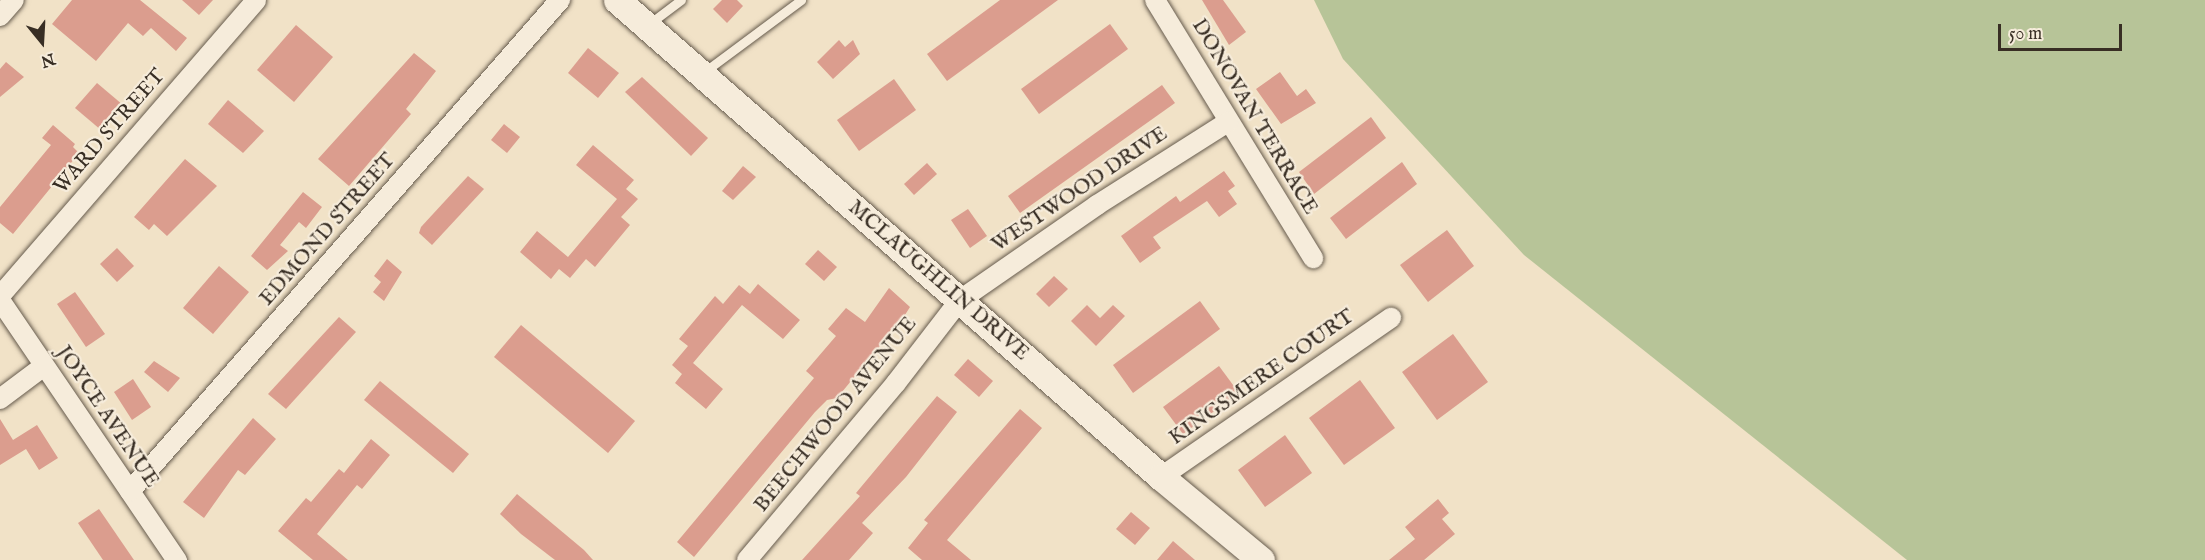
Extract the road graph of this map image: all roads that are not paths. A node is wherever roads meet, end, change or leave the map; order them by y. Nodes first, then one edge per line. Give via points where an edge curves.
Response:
1 (14, 0) edge
2 (256, 0) edge
3 (560, 0) edge
4 (617, 0) edge
5 (681, 0) edge
6 (801, 0) edge
7 (1155, 0) edge
8 (0, 16) edge
9 (647, 26) junction
10 (702, 74) junction
11 (1228, 122) junction
12 (1313, 258) dead end
13 (0, 298) edge
14 (960, 300) junction
15 (1391, 318) dead end
16 (44, 366) junction
17 (0, 399) edge
18 (1161, 477) junction
19 (130, 491) junction
20 (177, 560) edge
21 (747, 560) edge
22 (1261, 560) edge

1 - 8 street
2 - 13 street, WARD STREET
3 - 19 street, EDMOND STREET
4 - 9 main road, MCLAUGHLIN DRIVE
5 - 9 lane
6 - 10 lane
7 - 11 street, DONOVAN TERRACE
9 - 10 main road, MCLAUGHLIN DRIVE
10 - 14 main road, MCLAUGHLIN DRIVE
11 - 12 street, DONOVAN TERRACE
11 - 14 street, WESTWOOD DRIVE via 1097,205
13 - 16 street, JOYCE AVENUE
14 - 18 main road, MCLAUGHLIN DRIVE
14 - 21 street, BEECHWOOD AVENUE via 896,383
15 - 18 street, KINGSMERE COURT
16 - 17 street
16 - 19 street, JOYCE AVENUE
18 - 22 main road, MCLAUGHLIN DRIVE
19 - 20 street, JOYCE AVENUE

